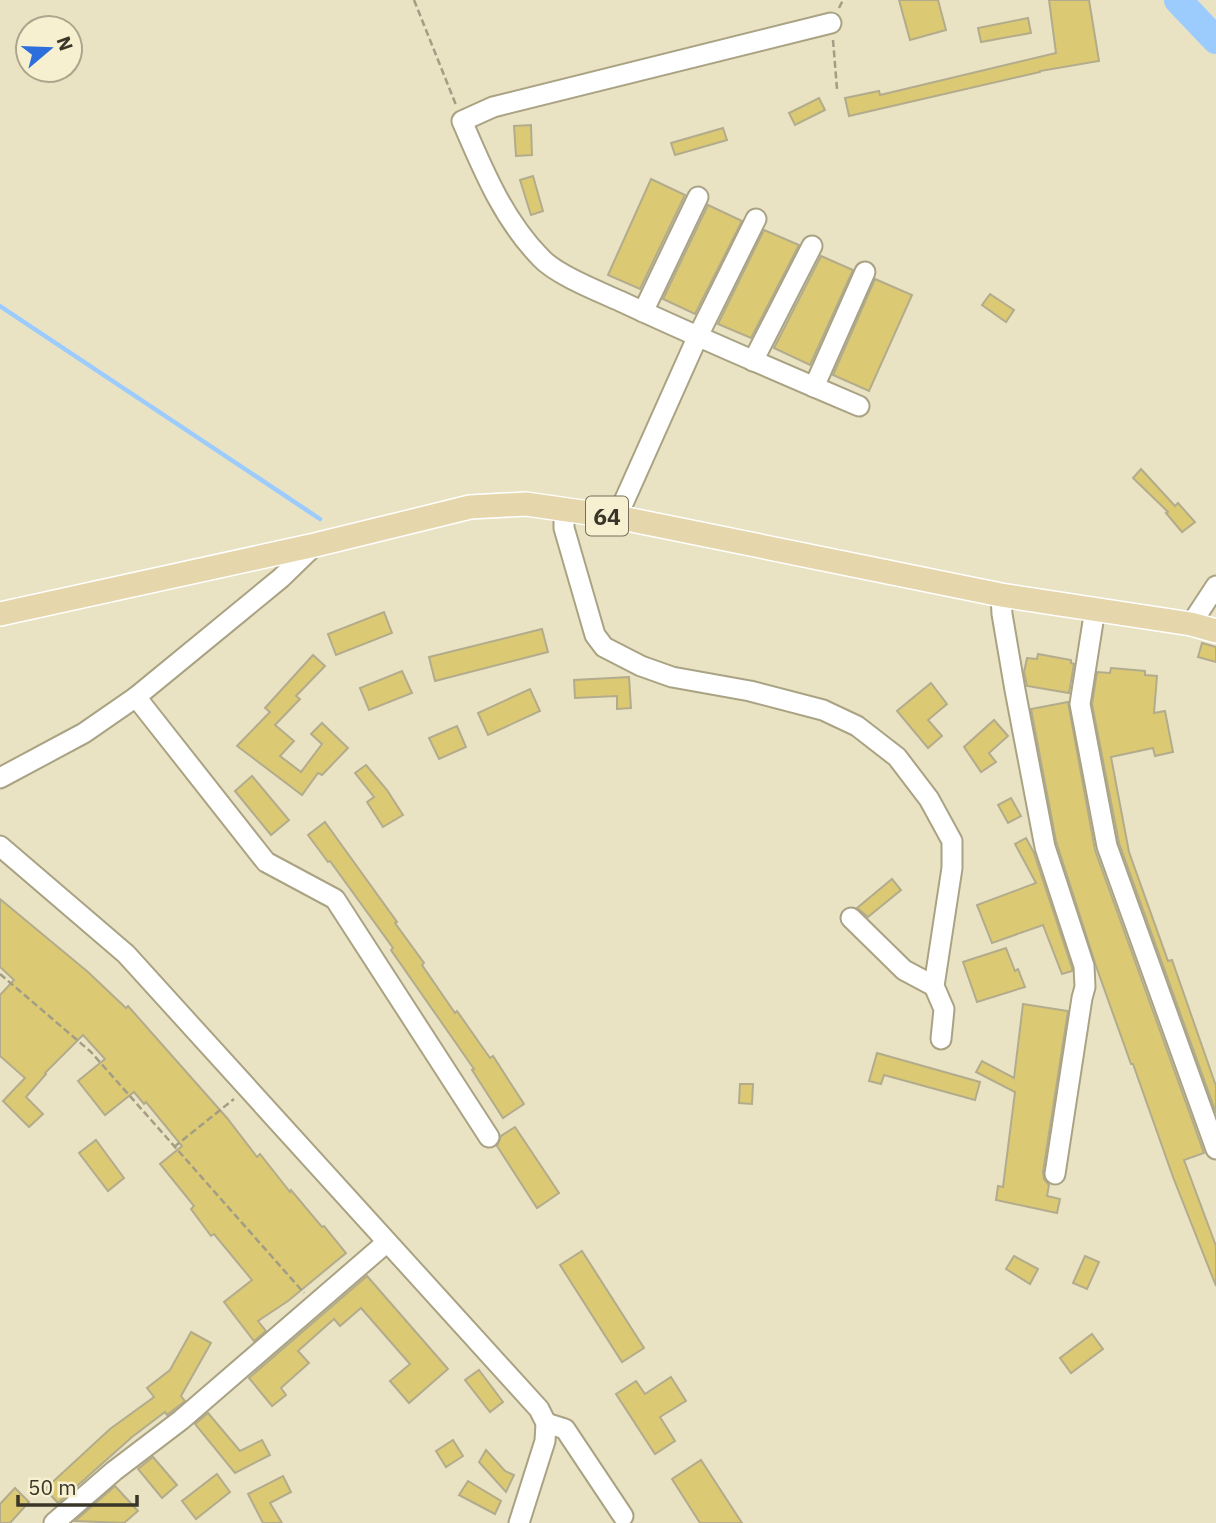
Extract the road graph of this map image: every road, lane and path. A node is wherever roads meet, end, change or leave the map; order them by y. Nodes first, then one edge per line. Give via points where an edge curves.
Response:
1 (414, 0) edge
2 (843, 0) edge
3 (831, 23) junction
4 (838, 89) dead end
5 (462, 121) junction
6 (698, 197) dead end
7 (756, 219) dead end
8 (812, 246) dead end
9 (865, 272) dead end
10 (643, 312) junction
11 (697, 338) junction
12 (753, 361) junction
13 (814, 387) junction
14 (859, 406) dead end
15 (564, 509) junction
16 (617, 517) junction
17 (315, 545) junction
18 (1216, 586) edge
19 (1001, 595) junction
20 (1095, 609) junction
21 (0, 614) edge
22 (1191, 624) junction
23 (1216, 631) edge
24 (136, 697) junction
25 (0, 778) edge
26 (0, 846) edge
27 (851, 918) dead end
28 (0, 974) edge
29 (934, 986) junction
30 (941, 1039) dead end
31 (247, 1088) junction
32 (489, 1137) dead end
33 (174, 1147) junction
34 (1216, 1149) edge
35 (1055, 1174) dead end
36 (386, 1243) junction
37 (314, 1305) junction
38 (546, 1423) junction
39 (623, 1516) dead end
40 (54, 1523) edge
41 (519, 1523) edge

1 - 5 path
2 - 3 path
3 - 4 path
3 - 5 street via 493,107
5 - 10 street via 489,184 521,236 544,261
6 - 10 street
7 - 11 street
8 - 12 street
9 - 13 street
10 - 11 street
11 - 12 street
11 - 16 street
12 - 13 street
13 - 14 street
15 - 16 main road, 64
15 - 17 main road, 64 via 526,503 470,507
15 - 29 street via 564,528 595,635 604,647 672,677 823,710 857,726 897,757 929,799 952,841
16 - 19 main road, 64
17 - 21 main road, 64
17 - 24 street
18 - 22 street
19 - 20 main road, 64
19 - 35 street via 1045,846 1084,966 1085,987
20 - 22 main road, 64
20 - 34 street via 1080,704 1107,846
22 - 23 main road, 64
24 - 25 street via 84,733
24 - 32 street via 266,862 335,899
26 - 31 street via 126,954
27 - 29 street via 904,970
28 - 33 path via 91,1052
29 - 30 street via 944,1009
31 - 33 path
31 - 36 street
33 - 37 path
36 - 37 street
36 - 38 street via 539,1409
37 - 40 street
38 - 39 street via 565,1429
38 - 41 street via 545,1441

